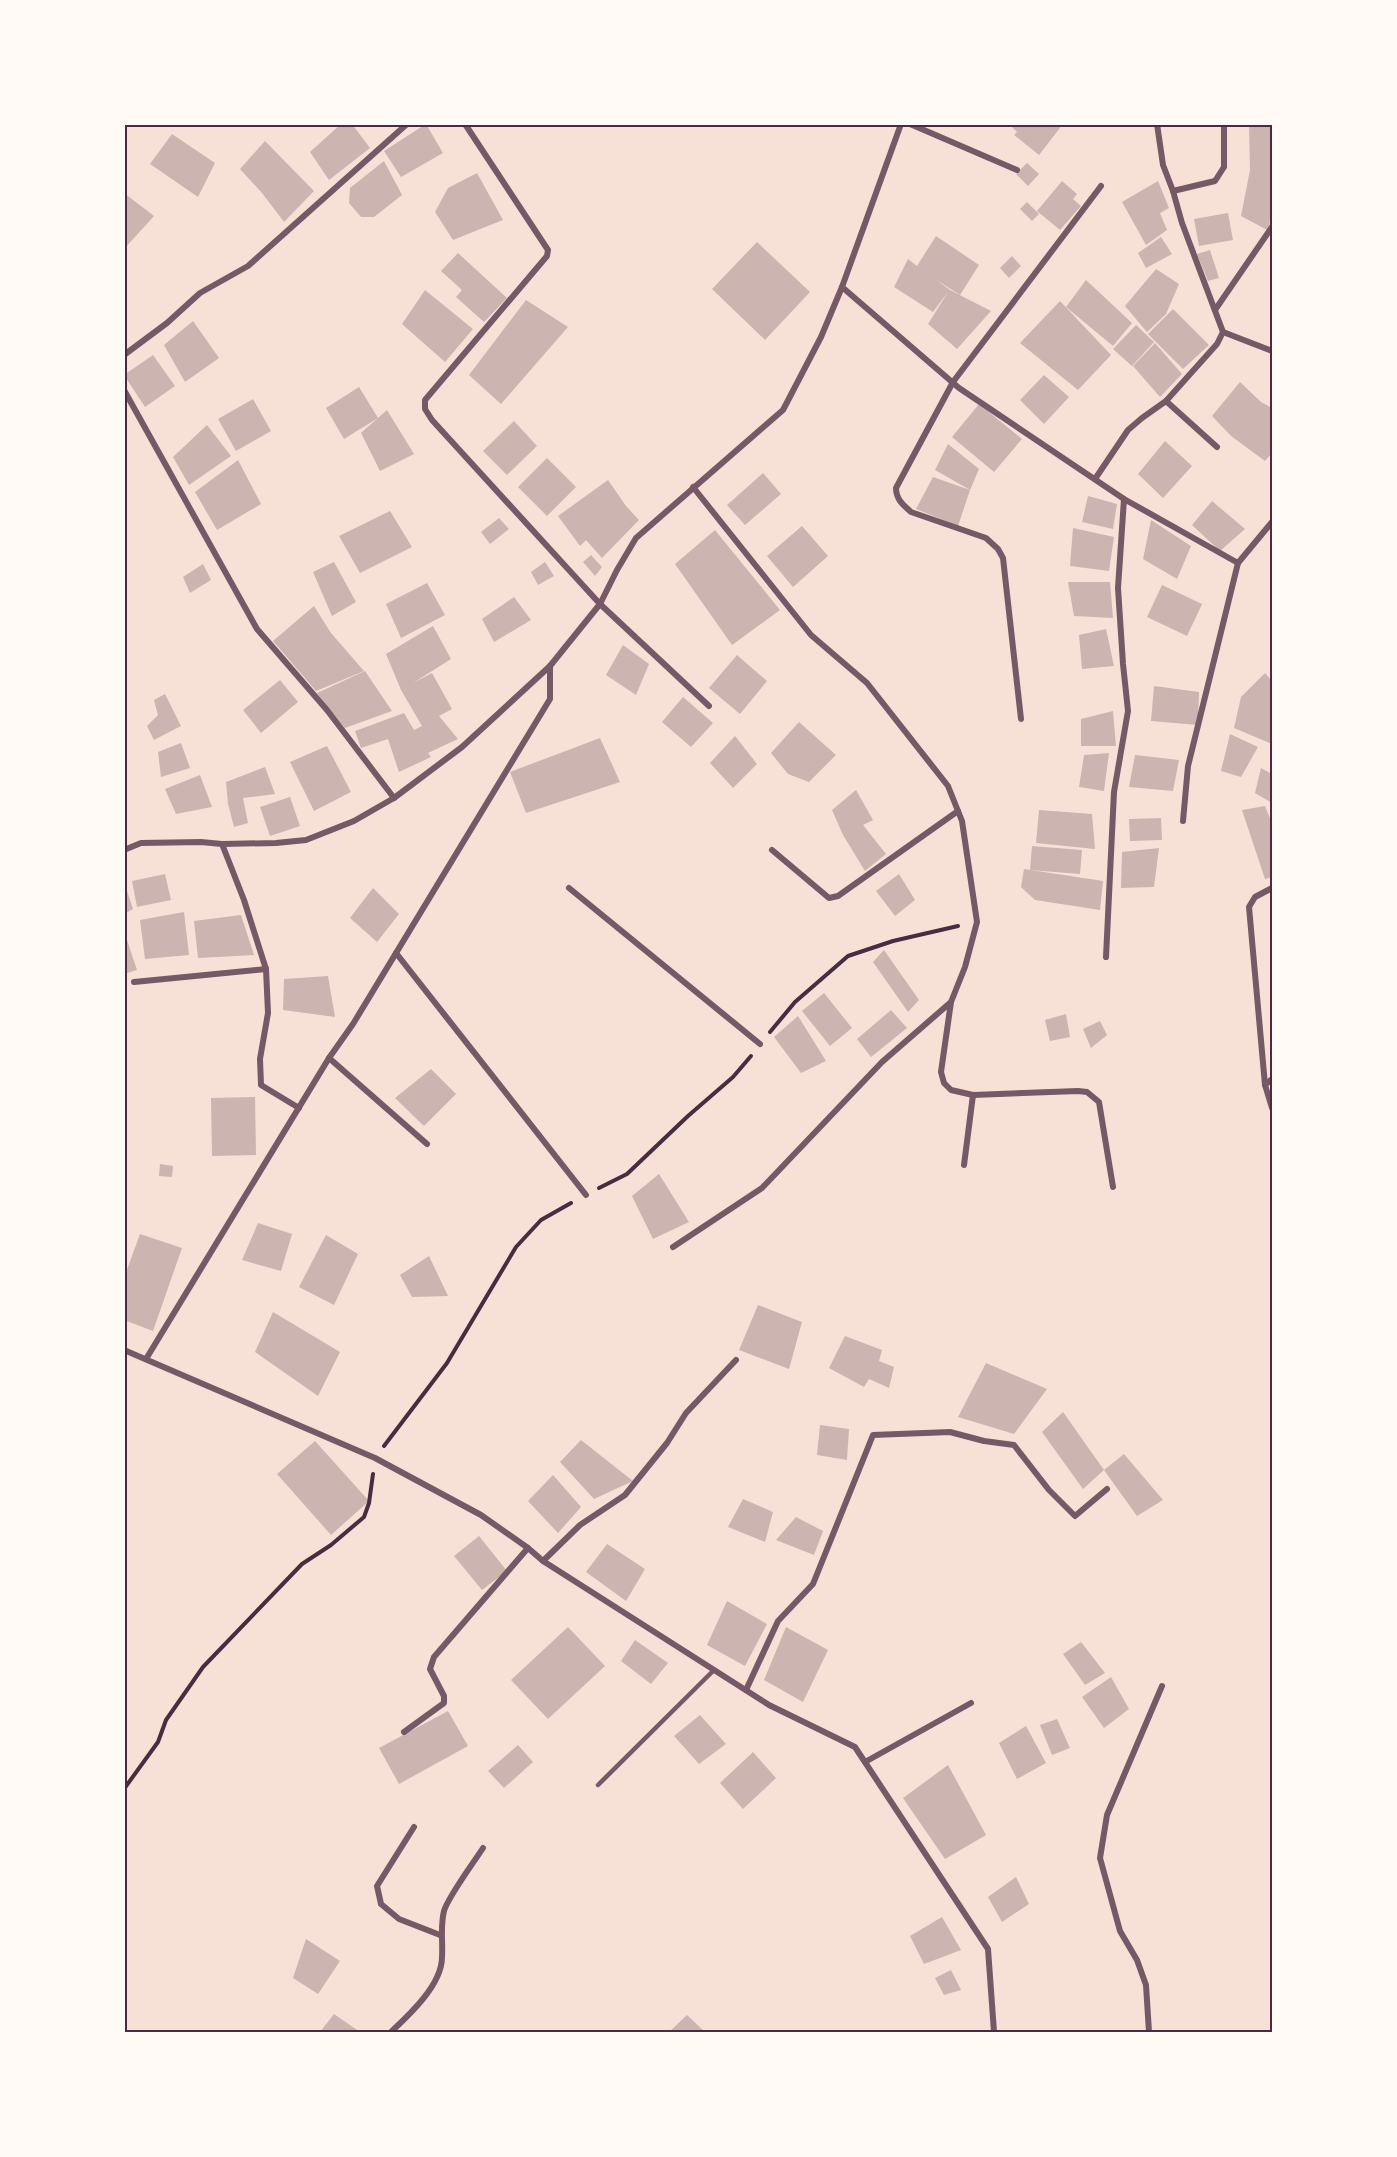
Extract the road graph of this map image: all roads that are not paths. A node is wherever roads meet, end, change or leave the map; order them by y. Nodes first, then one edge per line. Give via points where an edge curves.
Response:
1 (407, 124) edge
2 (465, 124) edge
3 (901, 124) edge
4 (910, 124) edge
5 (1157, 124) edge
6 (1224, 124) edge
7 (1017, 170) dead end
8 (1101, 186) dead end
9 (1173, 191) junction
10 (1272, 227) edge
11 (842, 287) junction
12 (1215, 310) junction
13 (1223, 332) junction
14 (1272, 351) edge
15 (124, 355) edge
16 (953, 381) junction
17 (124, 390) edge
18 (1166, 401) junction
19 (1217, 447) dead end
20 (1095, 479) junction
21 (693, 487) junction
22 (1124, 499) junction
23 (1272, 522) edge
24 (1238, 563) junction
25 (600, 604) junction
26 (549, 666) junction
27 (709, 706) dead end
28 (1021, 719) dead end
29 (394, 798) junction
30 (958, 811) junction
31 (1183, 821) dead end
32 (222, 844) junction
33 (124, 850) edge
34 (772, 850) dead end
35 (569, 888) dead end
36 (1272, 888) edge
37 (396, 953) junction
38 (1106, 957) dead end
39 (266, 969) junction
40 (134, 982) dead end
41 (951, 1002) junction
42 (760, 1044) road end
43 (329, 1058) junction
44 (1272, 1079) edge
45 (1265, 1085) junction
46 (973, 1095) junction
47 (299, 1108) junction
48 (1272, 1108) edge
49 (427, 1144) dead end
50 (964, 1165) dead end
51 (1113, 1187) dead end
52 (586, 1195) road end
53 (673, 1247) dead end
54 (124, 1350) edge
55 (146, 1359) junction
56 (736, 1360) dead end
57 (1107, 1489) dead end
58 (528, 1548) junction
59 (543, 1561) junction
60 (714, 1670) junction
61 (1162, 1686) dead end
62 (746, 1690) junction
63 (971, 1703) dead end
64 (404, 1732) dead end
65 (865, 1762) junction
66 (598, 1785) dead end
67 (414, 1827) dead end
68 (483, 1848) dead end
69 (440, 1935) junction
70 (391, 2032) edge
71 (994, 2032) edge
72 (1149, 2032) edge

1 - 15 street via 248,266 200,293
2 - 25 street via 548,250 547,256 425,400 424,409
3 - 11 street
4 - 7 street
5 - 9 street via 1163,165
6 - 9 street via 1224,166 1215,180
8 - 16 street
9 - 12 street
10 - 12 street
11 - 16 street
11 - 21 street via 783,410
12 - 13 street
13 - 14 street
13 - 18 street via 1217,344
16 - 20 street
16 - 28 street via 896,488 896,495 911,512 986,538 998,549 1003,558
17 - 29 street via 256,629 327,710
18 - 19 street
18 - 20 street via 1128,430
20 - 22 street
21 - 25 street via 636,538
21 - 30 street via 811,635 867,683 948,786
22 - 24 street
22 - 38 street via 1118,588 1128,711 1114,792
23 - 24 street
24 - 31 street via 1188,766
25 - 26 street
25 - 27 street
26 - 29 street via 462,747
26 - 37 street via 550,699
29 - 32 street via 354,821 306,840
30 - 34 street via 838,896 829,898
30 - 41 street via 977,922
32 - 33 street via 141,843
32 - 39 street
35 - 42 street
36 - 45 street via 1255,897 1249,907
37 - 43 street
37 - 52 street
39 - 40 street
39 - 47 street via 268,1013 260,1059 261,1085
41 - 46 street via 941,1072 951,1090
41 - 53 street via 882,1062 762,1188
43 - 47 street
43 - 49 street
44 - 45 street
45 - 48 street
46 - 50 street
46 - 51 street via 1088,1092 1099,1102
47 - 55 street
54 - 55 street
55 - 58 street via 375,1458 481,1515
56 - 59 street via 686,1413 625,1495 580,1525
57 - 62 street via 1074,1516 1048,1490 1014,1445 950,1432 873,1435 813,1584 778,1621
58 - 59 street
58 - 64 street via 434,1658 430,1669 444,1703
59 - 60 street
60 - 62 street
60 - 66 lane
61 - 72 street via 1107,1815 1100,1858 1119,1931 1137,1960 1146,1985
62 - 65 street via 855,1747
63 - 65 street
65 - 71 street via 988,1949
67 - 69 street via 377,1886 381,1904 399,1919
68 - 69 street via 445,1909
69 - 70 street via 442,1959 436,1979 416,2009

